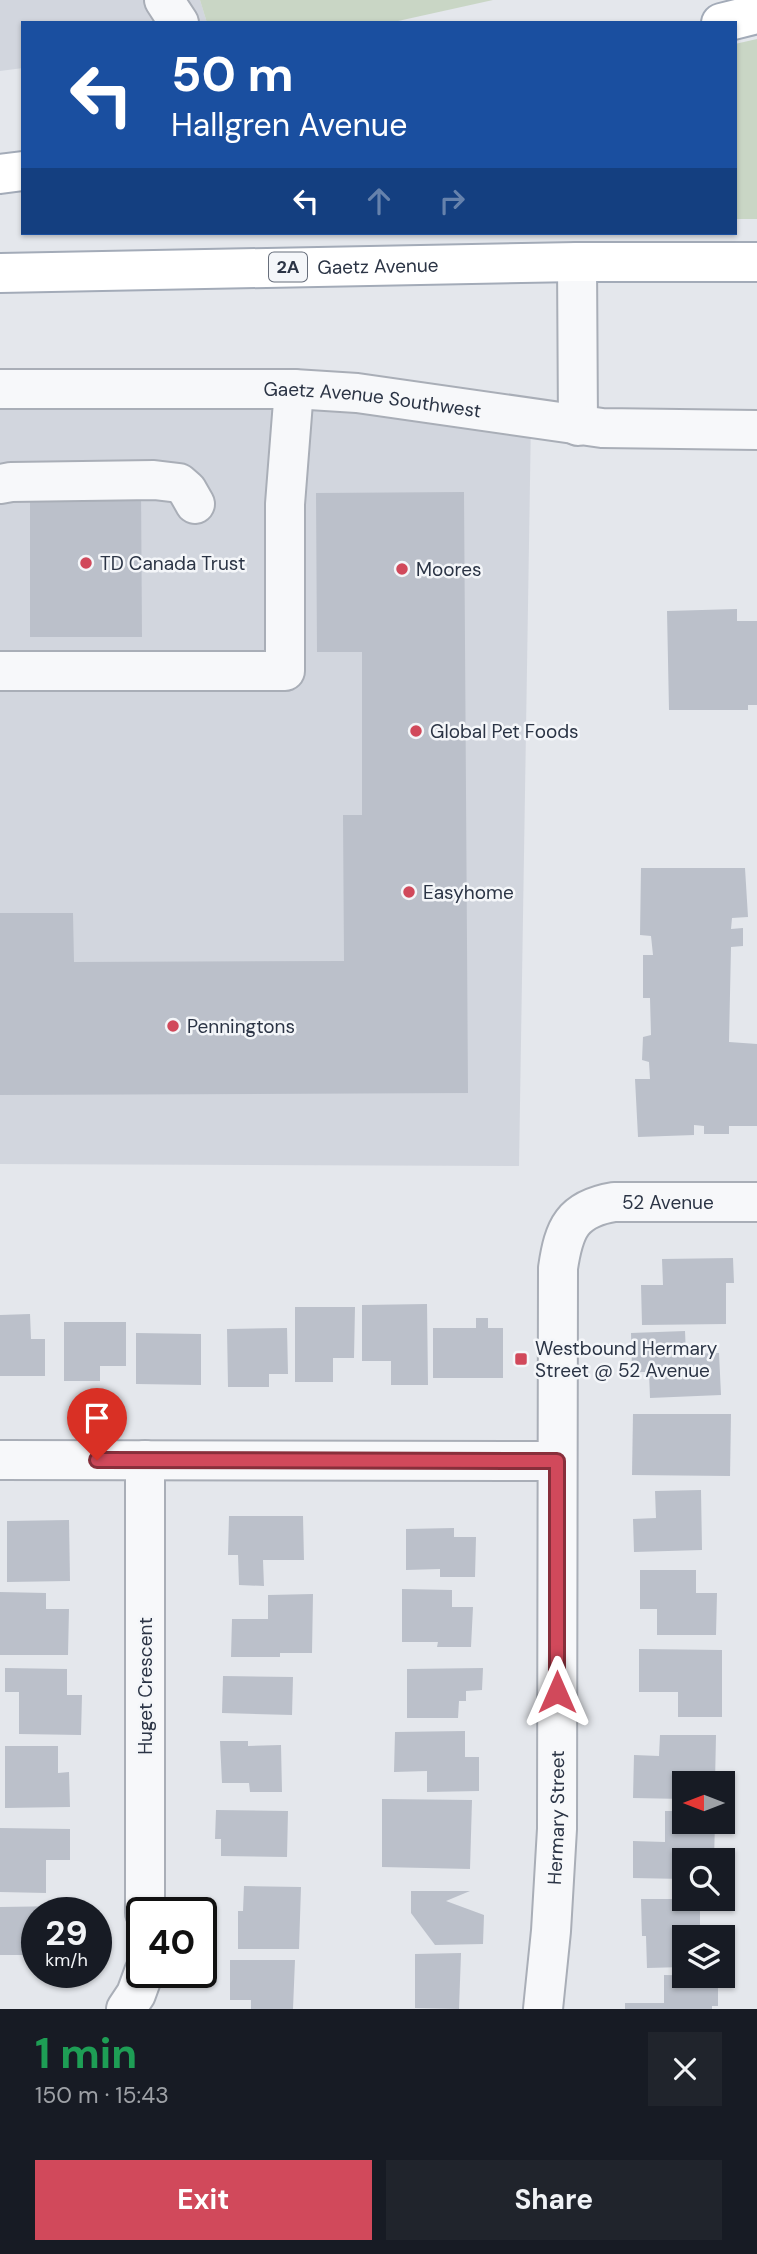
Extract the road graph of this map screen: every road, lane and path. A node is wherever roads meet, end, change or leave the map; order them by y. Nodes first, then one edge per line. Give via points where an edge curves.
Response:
1 (161, 0) edge
2 (757, 14) edge
3 (159, 21) edge
4 (177, 21) edge
5 (729, 21) edge
6 (21, 171) edge
7 (0, 174) edge
8 (577, 262) junction
9 (757, 262) edge
10 (0, 273) edge
11 (0, 389) edge
12 (294, 389) junction
13 (578, 426) junction
14 (757, 430) edge
15 (0, 484) edge
16 (195, 503) dead end
17 (0, 671) edge
18 (757, 1202) edge
19 (581, 1212) joint
20 (0, 1460) edge
21 (145, 1460) junction
22 (557, 1461) junction
23 (145, 1897) edge
24 (138, 1988) edge
25 (126, 2009) edge
26 (542, 2009) edge

1 - 3 street
1 - 4 street
2 - 5 main road
6 - 7 main road
8 - 9 main road, Gaetz Avenue / 2A
8 - 10 main road, Gaetz Avenue / 2A
8 - 13 street
11 - 12 street, Gaetz Avenue Southwest
12 - 13 street, Gaetz Avenue Southwest via 356,393
12 - 17 street via 285,505 285,671
13 - 14 street, Gaetz Avenue Southwest
15 - 16 street via 154,480 179,483
18 - 19 street, 52 Avenue via 614,1202
19 - 22 street, Hermary Street via 566,1235 558,1268
20 - 21 street
21 - 22 street
21 - 23 street, Huget Crescent
22 - 26 street, Hermary Street via 557,1829
24 - 25 street

